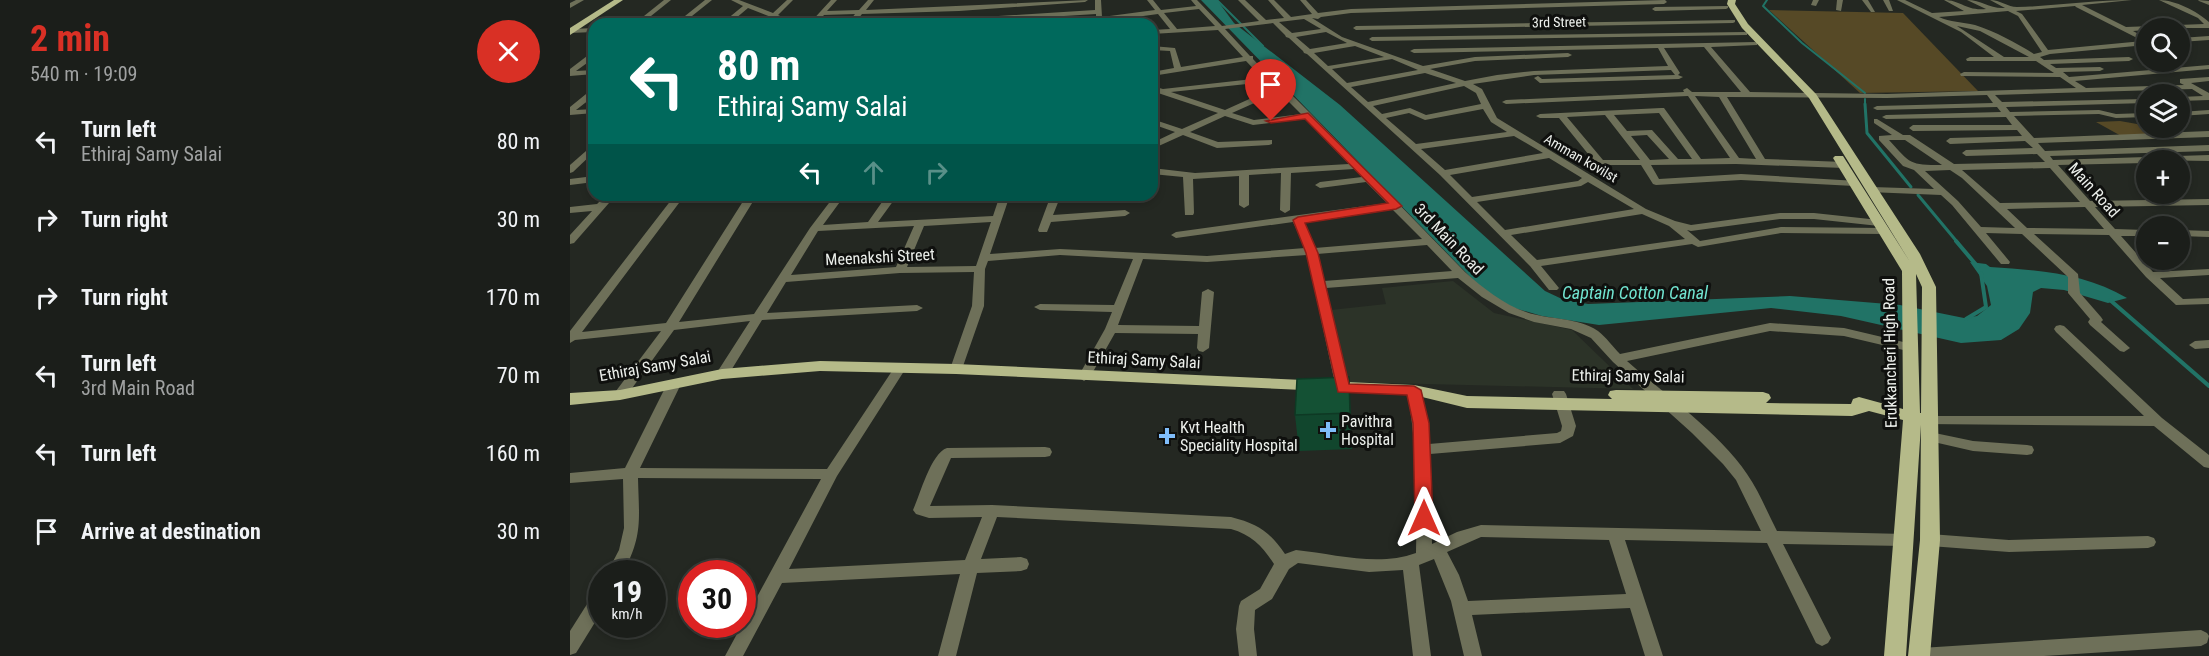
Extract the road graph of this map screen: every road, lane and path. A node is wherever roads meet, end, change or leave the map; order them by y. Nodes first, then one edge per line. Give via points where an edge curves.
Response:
1 (581, 0) edge
2 (619, 0) edge
3 (668, 0) edge
4 (709, 0) edge
5 (734, 0) edge
6 (790, 0) edge
7 (834, 0) edge
8 (871, 0) edge
9 (961, 0) edge
10 (1078, 0) edge
11 (1085, 0) edge
12 (1098, 0) edge
13 (1150, 0) edge
14 (1194, 0) edge
15 (1241, 0) edge
16 (1271, 0) edge
17 (1302, 0) edge
18 (1386, 0) edge
19 (1414, 0) edge
20 (1662, 0) edge
21 (1840, 0) edge
22 (1865, 0) edge
23 (1886, 0) edge
24 (1900, 0) edge
25 (1947, 0) edge
26 (1970, 0) edge
27 (1993, 0) edge
28 (2041, 0) edge
29 (2063, 0) edge
30 (2129, 0) edge
31 (2162, 0) edge
32 (2201, 0) edge
33 (1354, 1) edge
34 (1639, 1) edge
35 (2104, 1) edge
36 (1036, 2) edge
37 (1341, 2) dead end
38 (1516, 2) edge
39 (1544, 2) edge
40 (1580, 2) edge
41 (1609, 2) edge
42 (745, 3) edge
43 (2209, 3) edge
44 (2074, 4) junction
45 (570, 6) edge
46 (981, 7) junction
47 (1200, 7) junction
48 (1449, 7) edge
49 (2058, 7) junction
50 (1418, 8) junction
51 (959, 9) junction
52 (1390, 9) junction
53 (905, 10) junction
54 (1839, 10) dead end
55 (1891, 10) dead end
56 (2012, 10) junction
57 (1346, 11) junction
58 (1358, 11) junction
59 (1874, 11) dead end
60 (1994, 11) junction
61 (861, 12) junction
62 (1161, 12) junction
63 (1972, 12) junction
64 (822, 14) junction
65 (1315, 14) junction
66 (1732, 14) edge
67 (775, 15) junction
68 (1055, 15) junction
69 (1934, 15) junction
70 (1304, 16) junction
71 (1020, 17) joint
72 (1367, 17) dead end
73 (592, 18) edge
74 (645, 18) edge
75 (686, 18) edge
76 (731, 18) edge
77 (782, 18) edge
78 (818, 18) edge
79 (856, 18) edge
80 (900, 18) edge
81 (987, 18) edge
82 (1004, 18) edge
83 (1054, 18) edge
84 (1098, 18) edge
85 (1289, 19) junction
86 (1432, 20) dead end
87 (588, 21) edge
88 (1274, 21) junction
89 (1263, 22) junction
90 (1950, 23) junction
91 (2209, 25) edge
92 (1223, 27) junction
93 (1356, 28) dead end
94 (2124, 29) junction
95 (1327, 30) junction
96 (588, 31) edge
97 (1175, 31) junction
98 (571, 32) edge
99 (1158, 32) edge
100 (1288, 36) junction
101 (2136, 36) edge
102 (2209, 38) edge
103 (2190, 39) edge
104 (2198, 39) junction
105 (2136, 42) edge
106 (1354, 44) junction
107 (1755, 44) junction
108 (2209, 44) edge
109 (1706, 45) junction
110 (1158, 48) edge
111 (1661, 49) junction
112 (1306, 52) junction
113 (2046, 52) junction
114 (1393, 57) junction
115 (1525, 57) junction
116 (1250, 58) junction
117 (1970, 59) dead end
118 (2002, 59) junction
119 (2038, 59) junction
120 (2129, 59) dead end
121 (588, 60) edge
122 (2209, 67) edge
123 (1326, 68) junction
124 (1673, 68) junction
125 (2136, 68) edge
126 (1178, 70) junction
127 (1423, 70) junction
128 (588, 72) edge
129 (570, 73) edge
130 (1158, 73) edge
131 (2062, 74) junction
132 (1536, 75) junction
133 (1679, 77) junction
134 (2209, 79) edge
135 (1268, 80) junction
136 (1980, 82) dead end
137 (1465, 83) junction
138 (1224, 84) junction
139 (1347, 85) junction
140 (2193, 87) junction
141 (1158, 90) edge
142 (1161, 91) junction
143 (2085, 91) junction
144 (1286, 94) junction
145 (1690, 94) junction
146 (1721, 94) junction
147 (1747, 94) junction
148 (1990, 94) junction
149 (1801, 95) junction
150 (1813, 96) junction
151 (588, 97) edge
152 (2209, 97) edge
153 (2190, 98) edge
154 (1259, 99) junction
155 (2136, 100) edge
156 (1506, 102) dead end
157 (1369, 104) junction
158 (1998, 105) junction
159 (1484, 106) junction
160 (1877, 108) dead end
161 (588, 111) edge
162 (570, 112) edge
163 (1606, 112) junction
164 (2209, 112) edge
165 (2190, 113) edge
166 (1227, 114) junction
167 (2006, 114) junction
168 (1561, 115) junction
169 (2136, 115) edge
170 (1308, 116) junction
171 (1382, 116) junction
172 (1540, 116) dead end
173 (2116, 116) junction
174 (1886, 117) dead end
175 (2209, 120) edge
176 (1877, 121) dead end
177 (2190, 121) edge
178 (1158, 123) edge
179 (2136, 123) edge
180 (2017, 127) junction
181 (1913, 128) dead end
182 (1184, 133) junction
183 (1515, 133) junction
184 (1625, 134) junction
185 (2209, 134) edge
186 (1901, 137) junction
187 (2028, 140) junction
188 (1950, 141) dead end
189 (1269, 142) dead end
190 (1158, 144) edge
191 (1415, 147) junction
192 (2209, 148) edge
193 (588, 153) edge
194 (1966, 153) dead end
195 (2040, 153) junction
196 (1549, 155) junction
197 (2209, 158) edge
198 (1674, 160) junction
199 (1736, 160) junction
200 (1646, 161) junction
201 (1698, 161) junction
202 (1762, 161) junction
203 (2050, 164) junction
204 (1355, 165) junction
205 (1844, 165) junction
206 (1158, 166) edge
207 (1950, 166) junction
208 (1917, 168) junction
209 (570, 170) edge
210 (1286, 171) junction
211 (1158, 172) edge
212 (1443, 172) junction
213 (1244, 173) junction
214 (1175, 174) junction
215 (1188, 176) junction
216 (1588, 177) junction
217 (1369, 179) junction
218 (588, 180) edge
219 (570, 182) edge
220 (1320, 185) dead end
221 (1856, 186) junction
222 (1872, 190) junction
223 (1942, 192) junction
224 (1470, 200) junction
225 (606, 201) edge
226 (675, 201) edge
227 (748, 201) edge
228 (835, 201) edge
229 (888, 201) edge
230 (1002, 201) edge
231 (1054, 201) edge
232 (2209, 202) edge
233 (1244, 205) dead end
234 (1396, 206) junction
235 (1999, 206) junction
236 (2088, 206) junction
237 (600, 207) junction
238 (570, 210) edge
239 (1285, 210) dead end
240 (1643, 211) junction
241 (1125, 213) dead end
242 (1189, 213) dead end
243 (995, 219) junction
244 (1047, 219) junction
245 (1298, 220) junction
246 (920, 223) junction
247 (1671, 223) junction
248 (871, 225) junction
249 (1881, 227) junction
250 (815, 228) junction
251 (1043, 230) dead end
252 (1976, 230) junction
253 (1503, 233) junction
254 (2025, 233) junction
255 (2113, 233) junction
256 (2136, 233) edge
257 (2190, 233) edge
258 (2209, 234) edge
259 (1176, 235) dead end
260 (570, 241) edge
261 (1692, 241) junction
262 (1430, 242) junction
263 (1312, 253) junction
264 (1139, 256) junction
265 (985, 258) junction
266 (2005, 262) dead end
267 (1534, 264) junction
268 (980, 269) junction
269 (900, 270) junction
270 (2209, 272) edge
271 (1461, 274) junction
272 (2150, 275) junction
273 (782, 279) junction
274 (1319, 285) junction
275 (1553, 288) dead end
276 (1208, 292) dead end
277 (2209, 301) edge
278 (1040, 307) dead end
279 (917, 308) dead end
280 (1118, 309) junction
281 (758, 317) junction
282 (670, 327) junction
283 (1111, 329) junction
284 (2060, 329) dead end
285 (1204, 330) junction
286 (570, 338) edge
287 (2209, 344) edge
288 (2195, 345) dead end
289 (1917, 347) junction
290 (1203, 348) dead end
291 (2124, 348) dead end
292 (1617, 359) junction
293 (900, 368) junction
294 (956, 369) junction
295 (722, 374) junction
296 (1084, 377) junction
297 (674, 384) junction
298 (1343, 388) junction
299 (1414, 390) junction
300 (621, 395) junction
301 (570, 399) edge
302 (1560, 399) junction
303 (1668, 402) junction
304 (2157, 421) junction
305 (1923, 425) junction
306 (1423, 450) junction
307 (2027, 450) dead end
308 (1046, 452) dead end
309 (2209, 463) edge
310 (630, 473) junction
311 (831, 474) junction
312 (570, 478) edge
313 (992, 511) junction
314 (1615, 534) junction
315 (1774, 537) junction
316 (1905, 540) junction
317 (1930, 540) junction
318 (2148, 542) dead end
319 (1424, 556) junction
320 (622, 560) edge
321 (1021, 564) dead end
322 (1284, 564) junction
323 (970, 567) junction
324 (778, 576) junction
325 (1635, 601) junction
326 (1463, 609) junction
327 (588, 618) edge
328 (1822, 638) dead end
329 (2201, 638) dead end
330 (570, 647) edge
331 (734, 656) edge
332 (947, 656) edge
333 (1248, 656) edge
334 (1422, 656) edge
335 (1473, 656) edge
336 (1654, 656) edge
337 (1895, 656) edge
338 (1920, 656) edge

1 - 45 street
2 - 73 main road
3 - 74 street
4 - 75 street
5 - 42 street
6 - 67 street
7 - 64 street
8 - 61 street
9 - 51 street
10 - 11 street
10 - 36 street
12 - 84 street
13 - 62 street
14 - 47 street, 3rd Main Road
15 - 89 street
16 - 85 street
17 - 65 street
18 - 52 street
19 - 50 street
20 - 34 street
21 - 54 street
22 - 59 street
23 - 55 street
24 - 69 street
25 - 63 street
26 - 60 street
27 - 56 street
28 - 49 street
29 - 44 street
30 - 35 street
31 - 91 street via 2200,16
32 - 43 street
33 - 58 street
34 - 41 street
35 - 44 street
36 - 46 street
37 - 57 street
38 - 39 street
38 - 48 street
39 - 40 street
40 - 41 street
42 - 67 street
42 - 76 street
44 - 49 street
44 - 94 street
46 - 51 street
46 - 81 street
47 - 62 street
47 - 92 street, 3rd Main Road
48 - 50 street
48 - 66 street
48 - 72 street
49 - 56 street
50 - 52 street
51 - 53 street
52 - 58 street
53 - 61 street
53 - 80 street
56 - 60 street
56 - 113 street via 2020,15
57 - 58 street
57 - 65 street
60 - 63 street
61 - 64 street
61 - 79 street
62 - 84 street
62 - 97 street
63 - 69 street
64 - 78 street
65 - 70 street
65 - 109 street via 1347,34 1413,53
66 - 66 street, 3rd Street via 1370,37 1495,32
66 - 86 street
66 - 93 street
66 - 107 main road, Erukkancheri High Road
66 - 150 main road via 1731,4 1745,26
67 - 77 street
68 - 71 street
68 - 83 street
68 - 84 street
69 - 90 street
70 - 85 street
70 - 95 street
71 - 82 street
85 - 88 street
87 - 98 main road
88 - 89 street
88 - 100 street
89 - 92 street
90 - 118 street
90 - 119 street via 1968,24
91 - 94 street
92 - 97 street
92 - 116 street, 3rd Main Road
94 - 101 street
95 - 100 street
95 - 106 street
96 - 98 street
97 - 99 street
100 - 112 street
102 - 104 street
103 - 104 street
104 - 108 street
105 - 113 street
106 - 112 street
106 - 114 street
107 - 109 street
107 - 149 main road, Erukkancheri High Road
109 - 111 street
109 - 147 street
110 - 126 street via 1173,49
111 - 115 street
111 - 124 street
112 - 123 street
113 - 119 street
114 - 123 street
114 - 127 street
115 - 127 street via 1438,64
115 - 132 street
116 - 126 street
116 - 135 street, 3rd Main Road
117 - 118 street
118 - 119 street
119 - 120 street
119 - 131 street
121 - 129 street
122 - 131 street
123 - 139 street
124 - 132 street
124 - 133 street
125 - 131 street
126 - 130 street
127 - 137 street
127 - 139 street
128 - 129 street
131 - 131 street via 1963,71
131 - 136 street
131 - 143 street
132 - 133 street via 1540,81
132 - 137 street
133 - 145 street
134 - 140 street via 2183,81
135 - 138 street
135 - 144 street, 3rd Main Road
137 - 157 street
137 - 159 street, Amman kovilst via 1480,91
138 - 142 street
138 - 154 street
139 - 157 street
140 - 143 street
140 - 152 street
141 - 142 street
142 - 166 street
143 - 148 street
144 - 154 street
144 - 170 street, 3rd Main Road
145 - 146 street
145 - 156 street
145 - 199 street
146 - 147 street
146 - 202 street
147 - 149 street
148 - 150 street
148 - 158 street, Main Road
149 - 150 street
149 - 205 main road, Erukkancheri High Road
150 - 222 main road
151 - 162 street
152 - 153 street
154 - 166 street
155 - 158 street
157 - 171 street
158 - 160 street
158 - 167 street, Main Road
159 - 171 street via 1425,118 1410,110
159 - 183 street, Amman kovilst via 1494,120
161 - 162 street
163 - 168 street
163 - 184 street
163 - 201 street via 1661,110
164 - 165 street
166 - 170 street via 1253,123
166 - 182 street
167 - 173 street via 2099,112
167 - 174 street
167 - 180 street, Main Road
168 - 172 street
168 - 200 street via 1600,163
169 - 173 street
170 - 204 street, 3rd Main Road
171 - 191 street
173 - 179 street
175 - 177 street
176 - 186 street
178 - 182 street
180 - 181 street
180 - 187 street, Main Road
182 - 189 street via 1219,145
182 - 190 street
183 - 191 street
183 - 196 street, Amman kovilst
184 - 198 street via 1649,132
184 - 200 street
185 - 187 street
186 - 207 street via 1907,137
186 - 208 street via 1882,138 1906,164
187 - 188 street
187 - 195 street, Main Road
191 - 212 street
192 - 195 street
193 - 209 street
194 - 195 street
195 - 203 street, Main Road
196 - 212 street
196 - 216 street, Amman kovilst
197 - 203 street
198 - 200 street
198 - 201 street
199 - 201 street
199 - 202 street
200 - 221 street via 1656,182 1741,177
202 - 205 street
203 - 207 street
203 - 236 street, Main Road
204 - 210 street
204 - 217 street, 3rd Main Road
205 - 221 main road, Erukkancheri High Road
206 - 214 street
207 - 208 street
207 - 235 street
208 - 223 street
210 - 213 street
210 - 239 street
211 - 214 street
212 - 224 street
213 - 215 street
213 - 233 street
214 - 215 street
215 - 242 street
216 - 224 street via 1581,183
216 - 240 street, Amman kovilst
217 - 220 street
217 - 234 street, 3rd Main Road
218 - 219 street
221 - 222 main road
221 - 249 main road, Erukkancheri High Road
222 - 223 street
222 - 289 main road via 1929,287
223 - 252 street
224 - 253 street
225 - 237 street
226 - 286 street
227 - 282 street
228 - 250 street
229 - 248 street
230 - 243 street
231 - 244 street
232 - 236 street
234 - 245 street
234 - 262 street, 3rd Main Road
235 - 236 street
235 - 254 street
236 - 255 street, Main Road
237 - 238 street
237 - 260 street
240 - 247 street, Amman kovilst
240 - 253 street
241 - 244 street
243 - 246 street
243 - 265 street
244 - 251 street
245 - 259 street
245 - 263 street
246 - 248 street
246 - 269 street
247 - 249 street, Amman kovilst via 1691,228 1780,216 1814,216
247 - 261 street
248 - 250 street
249 - 261 street via 1799,229 1698,244
249 - 289 main road, Erukkancheri High Road via 1909,271
250 - 273 street
252 - 254 street
252 - 266 street
253 - 267 street
254 - 255 street
254 - 291 street via 2074,276 2074,293 2097,320 2094,322
255 - 256 street
255 - 272 street, Main Road
257 - 258 street
261 - 267 street
262 - 263 street
262 - 271 street, 3rd Main Road
263 - 264 street via 1190,259
263 - 274 street
264 - 265 street via 1060,252
264 - 280 street
265 - 268 street
267 - 275 street
268 - 269 street, Meenakshi Street
268 - 294 street via 978,306
269 - 273 street, Meenakshi Street
270 - 272 street
271 - 274 street
271 - 292 street, 3rd Main Road via 1501,307 1589,330
272 - 277 street, Main Road via 2180,303
273 - 281 street
274 - 298 street
276 - 285 street
278 - 280 street
279 - 281 street
280 - 283 street
281 - 282 street
281 - 295 street
282 - 286 street
282 - 300 street
283 - 285 street
283 - 296 street
284 - 304 street
285 - 290 street
287 - 288 street
289 - 292 street via 1844,332 1770,327
289 - 305 main road
292 - 303 street, 3rd Main Road
293 - 294 main road, Ethiraj Samy Salai
293 - 295 main road, Ethiraj Samy Salai via 820,366
293 - 311 street
294 - 296 main road, Ethiraj Samy Salai
295 - 297 main road, Ethiraj Samy Salai
296 - 298 main road, Ethiraj Samy Salai
297 - 300 main road, Ethiraj Samy Salai
297 - 310 street
298 - 299 main road, Ethiraj Samy Salai
299 - 302 main road, Ethiraj Samy Salai via 1467,402
299 - 306 street
300 - 301 main road, Ethiraj Samy Salai
302 - 303 main road, Ethiraj Samy Salai
302 - 306 street via 1569,426 1568,433 1560,438
303 - 305 main road, Ethiraj Samy Salai via 1852,410 1867,406
303 - 315 street, 3rd Main Road via 1742,477
304 - 305 street
304 - 309 street
305 - 307 street via 1972,446
305 - 316 main road, Erukkancheri High Road
305 - 317 main road
306 - 319 street
308 - 313 street via 944,455 921,510
310 - 311 street
310 - 312 street
310 - 320 street via 632,528
311 - 324 street
313 - 322 street via 1231,523 1262,534
313 - 323 street
314 - 315 street
314 - 319 street via 1481,531
314 - 325 street
315 - 316 street
315 - 328 street, 3rd Main Road
316 - 337 main road, Erukkancheri High Road
317 - 318 street via 2009,546
317 - 338 main road
319 - 322 street via 1376,567 1296,556
319 - 326 street via 1449,568
319 - 334 street
321 - 323 street
322 - 333 street via 1266,594 1247,606
323 - 324 street
323 - 332 street
324 - 331 street
325 - 326 street
325 - 336 street
326 - 335 street
327 - 330 street
329 - 338 street

